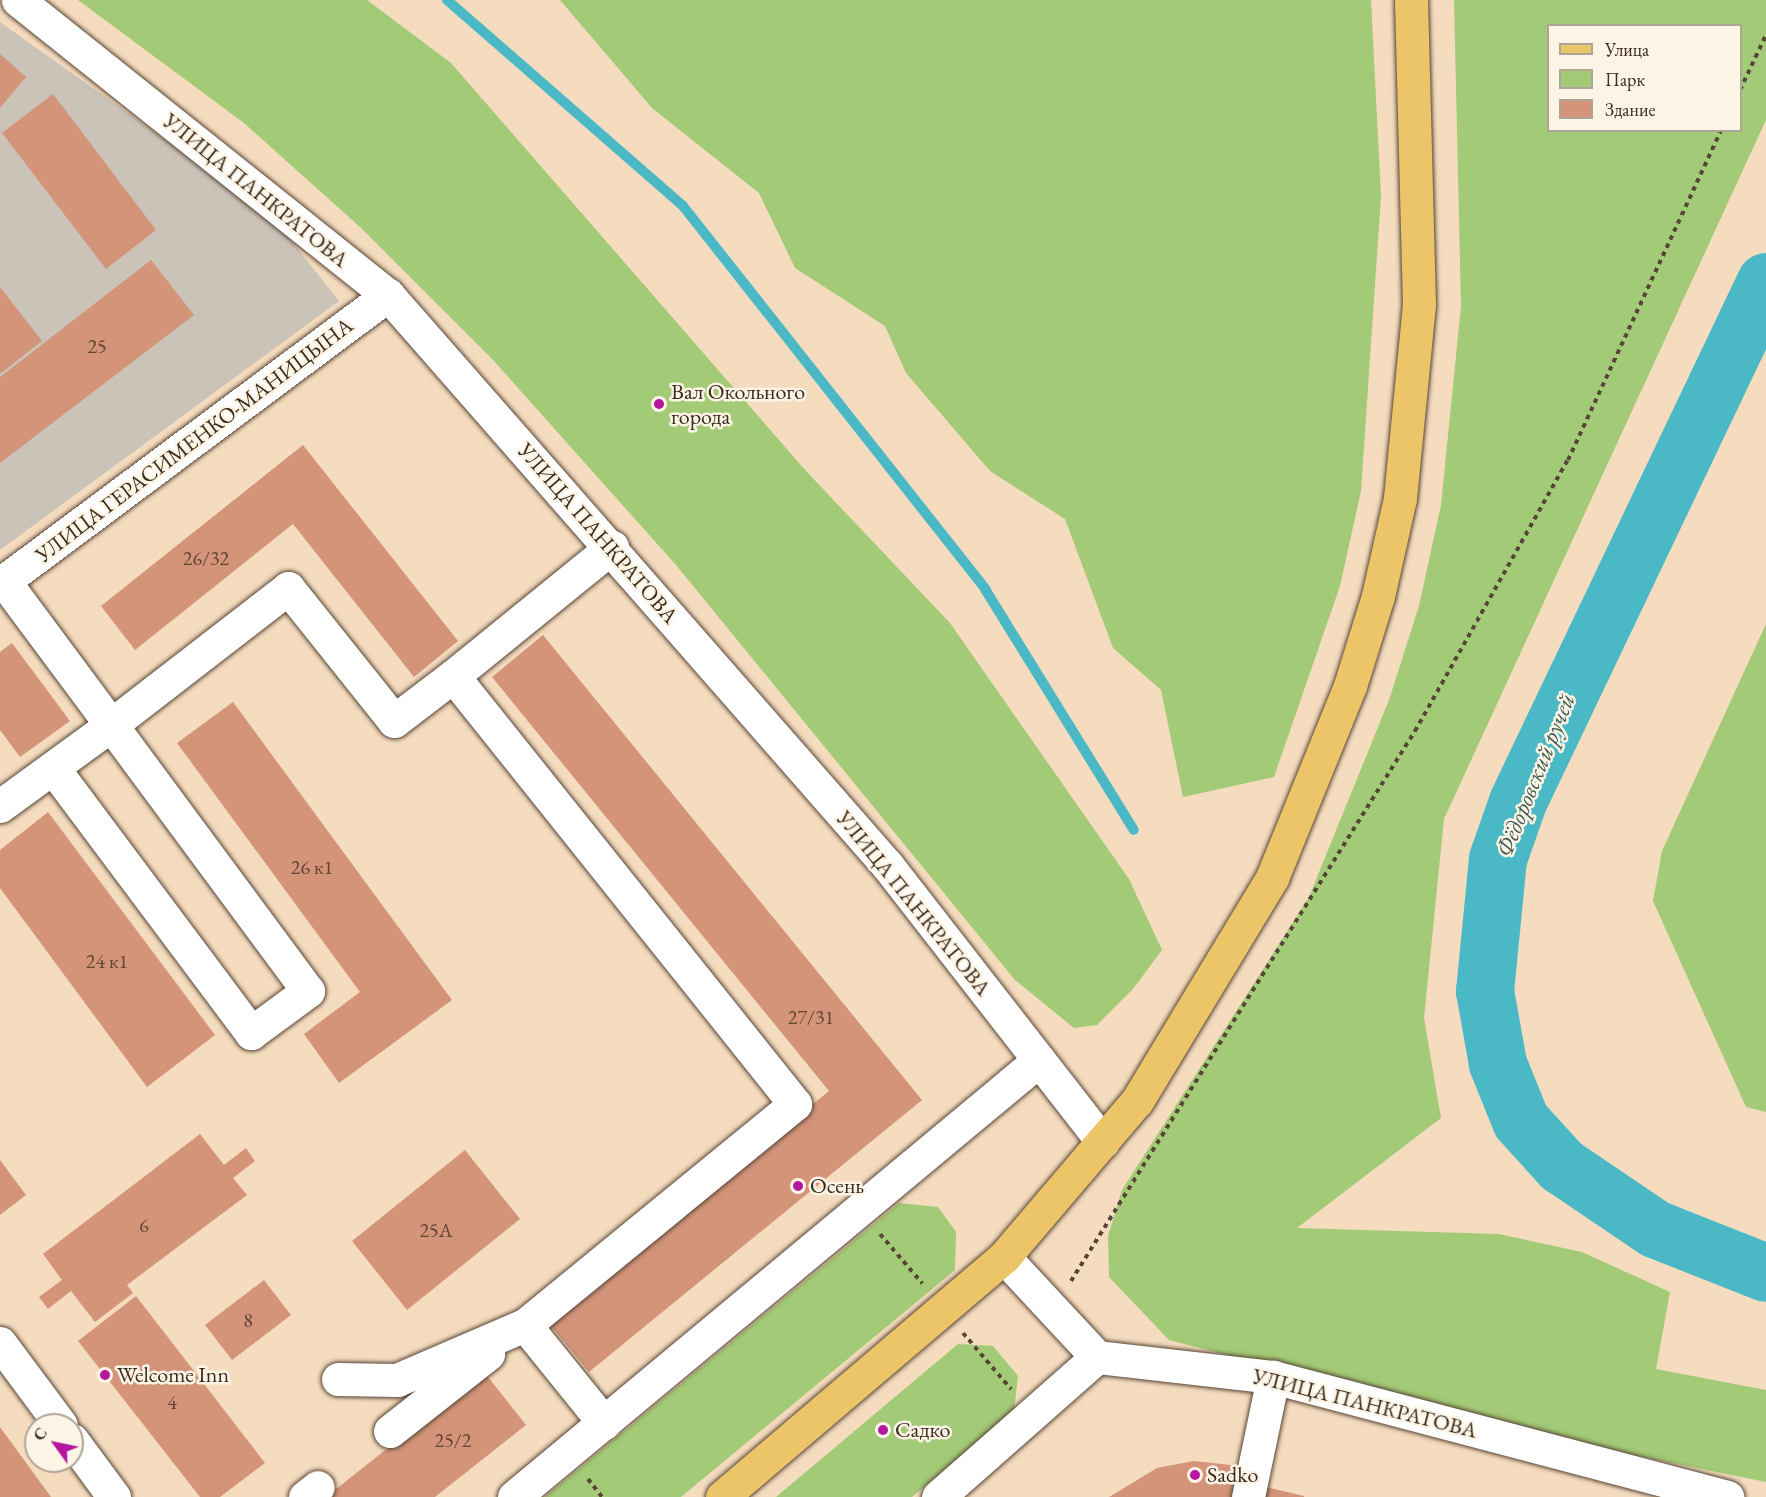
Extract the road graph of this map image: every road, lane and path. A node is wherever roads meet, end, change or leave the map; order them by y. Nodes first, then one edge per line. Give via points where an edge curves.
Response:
1 (18, 0) edge
2 (1411, 0) edge
3 (1766, 35) edge
4 (1742, 86) edge
5 (1720, 132) edge
6 (388, 295) junction
7 (612, 547) junction
8 (2, 583) edge
9 (453, 676) junction
10 (111, 725) junction
11 (53, 768) junction
12 (0, 806) edge
13 (1039, 1060) junction
14 (1103, 1142) junction
15 (1004, 1257) junction
16 (1053, 1309) junction
17 (944, 1310) junction
18 (525, 1325) junction
19 (0, 1343) edge
20 (1097, 1357) junction
21 (993, 1368) dead end
22 (1273, 1377) junction
23 (338, 1379) dead end
24 (52, 1413) edge
25 (604, 1423) junction
26 (390, 1431) dead end
27 (84, 1456) edge
28 (114, 1497) edge
29 (514, 1497) edge
30 (722, 1497) edge
31 (938, 1497) edge
32 (1248, 1497) edge
33 (1727, 1497) edge

1 - 6 street, УЛИЦА ПАНКРАТОВА
2 - 14 main road via 1419,305 1400,498 1378,596 1334,728 1272,878 1137,1101
3 - 4 path
5 - 16 path via 1568,460 1421,721
6 - 7 street, УЛИЦА ПАНКРАТОВА
6 - 8 street, УЛИЦА ГЕРАСИМЕНКО-МАНИЦЫНА
7 - 9 street
7 - 13 street, УЛИЦА ПАНКРАТОВА via 887,865
8 - 10 street
9 - 10 street via 394,721 288,588
9 - 18 street via 795,1104
10 - 11 street
10 - 11 street via 308,992 251,1033
11 - 12 street
13 - 14 street, УЛИЦА ПАНКРАТОВА
13 - 25 street
14 - 15 main road
15 - 16 street
15 - 17 main road
16 - 20 street
17 - 21 path
17 - 30 main road
18 - 23 street via 397,1380
18 - 25 street
18 - 26 street
19 - 24 street
20 - 22 street, УЛИЦА ПАНКРАТОВА
20 - 31 street
22 - 32 street
22 - 33 street, УЛИЦА ПАНКРАТОВА
25 - 29 street
27 - 28 street

